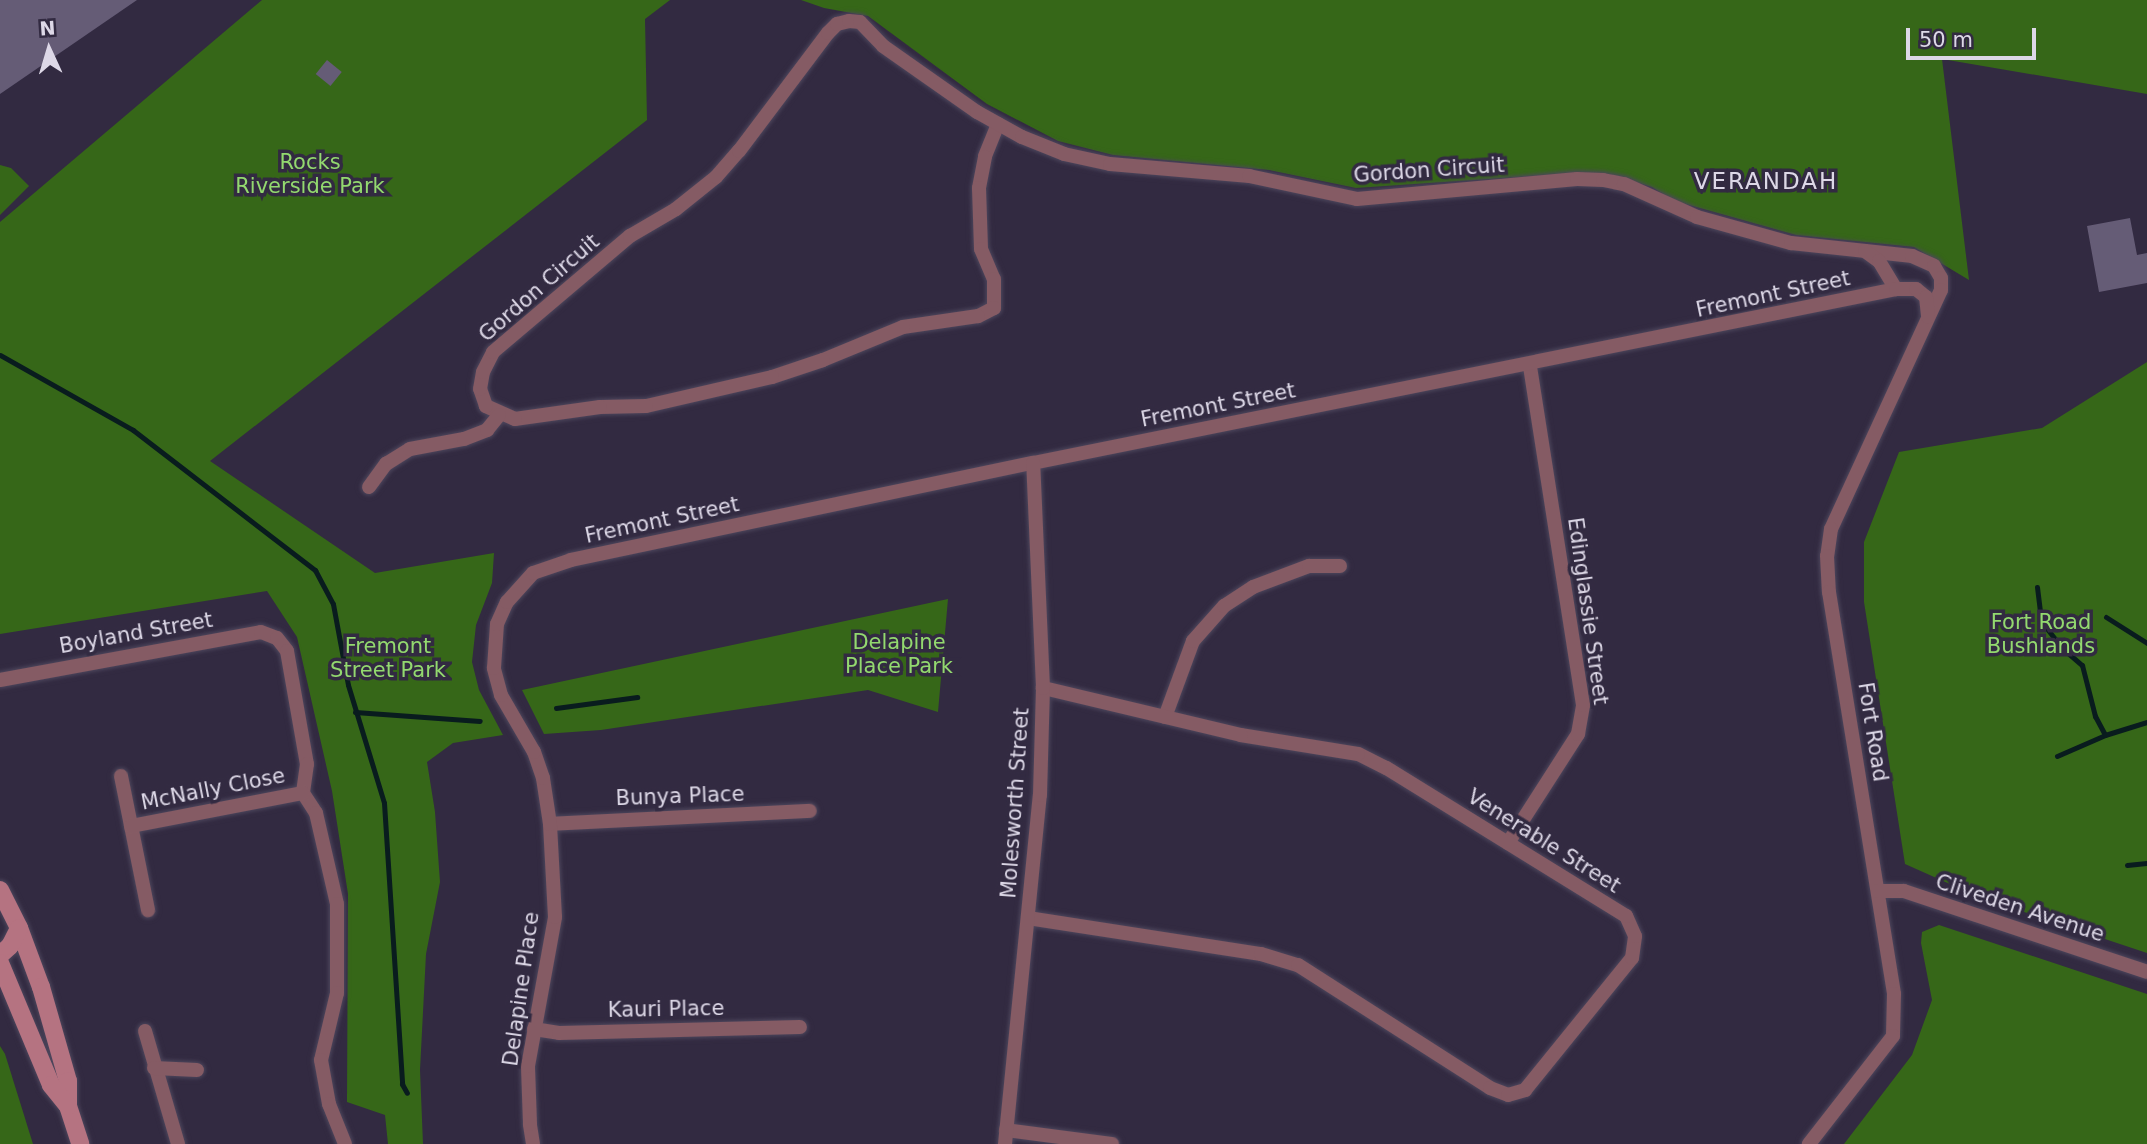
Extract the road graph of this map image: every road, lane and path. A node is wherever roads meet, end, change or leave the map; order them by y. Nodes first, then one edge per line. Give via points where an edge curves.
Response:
1 (998, 124) junction
2 (1862, 248) junction
3 (1896, 289) junction
4 (1928, 319) junction
5 (1530, 366) junction
6 (499, 415) junction
7 (1033, 463) junction
8 (369, 487) dead end
9 (1340, 566) dead end
10 (507, 602) joint
11 (0, 680) edge
12 (1043, 688) junction
13 (1165, 717) junction
14 (121, 776) dead end
15 (303, 793) junction
16 (810, 811) dead end
17 (550, 824) junction
18 (131, 826) junction
19 (1508, 843) junction
20 (0, 890) edge
21 (1878, 891) junction
22 (148, 910) dead end
23 (0, 918) edge
24 (1028, 918) junction
25 (19, 928) junction
26 (0, 955) edge
27 (0, 963) edge
28 (2147, 972) edge
29 (800, 1027) dead end
30 (534, 1029) junction
31 (145, 1031) dead end
32 (154, 1068) junction
33 (197, 1070) dead end
34 (68, 1106) junction
35 (1006, 1137) edge
36 (80, 1144) edge
37 (178, 1144) edge
38 (345, 1144) edge
39 (533, 1144) edge
40 (1112, 1144) edge
41 (1809, 1144) edge

1 - 2 street, Gordon Circuit via 1064,154 1111,164 1249,176 1357,199 1602,180 1623,184 1697,217 1791,243
1 - 6 street via 979,188 981,249 994,279 994,308 978,316 903,327 772,377 646,406 600,407 515,419
1 - 6 street, Gordon Circuit via 883,46 860,22 837,24 716,177 676,209 630,236 493,352 481,389 486,405
2 - 3 street via 1879,261
2 - 4 street, Gordon Circuit via 1912,256 1934,266 1941,290
3 - 4 street via 1916,289 1926,297
3 - 5 street, Fremont Street
4 - 21 street, Fort Road via 1831,529 1827,556
5 - 7 street, Fremont Street
5 - 19 street, Edinglassie Street via 1583,705 1578,734
6 - 8 street via 487,430 464,439 410,449 386,464
7 - 10 street, Fremont Street via 571,560 533,573
7 - 12 street, Molesworth Street
9 - 13 street via 1309,566 1253,587 1224,606 1193,641
10 - 17 street, Delapine Place via 497,624 494,668 501,695 534,752
11 - 15 street, Boyland Street via 261,632 277,638 287,651 307,764
12 - 13 street, Venerable Street
12 - 24 street, Molesworth Street via 1041,795
13 - 19 street, Venerable Street via 1358,754
14 - 18 street, McNally Close
15 - 18 street, McNally Close
15 - 38 street via 316,813 337,904 337,993 321,1060 329,1104
16 - 17 street, Bunya Place
17 - 30 street, Delapine Place via 555,917
18 - 22 street, McNally Close
19 - 24 street, Venerable Street via 1626,916 1635,936 1632,958 1525,1090 1508,1095 1490,1088 1298,965 1261,954
20 - 25 main road
21 - 28 street, Cliveden Avenue via 1904,891
21 - 41 street, Fort Road via 1894,994 1893,1036
23 - 25 main road
24 - 35 street, Molesworth Street
25 - 26 main road
25 - 34 main road via 68,1081
27 - 34 main road via 51,1085
29 - 30 street, Kauri Place via 559,1033
30 - 39 street, Delapine Place via 528,1066
31 - 32 street
32 - 33 street
32 - 37 street
34 - 36 main road
35 - 40 street

